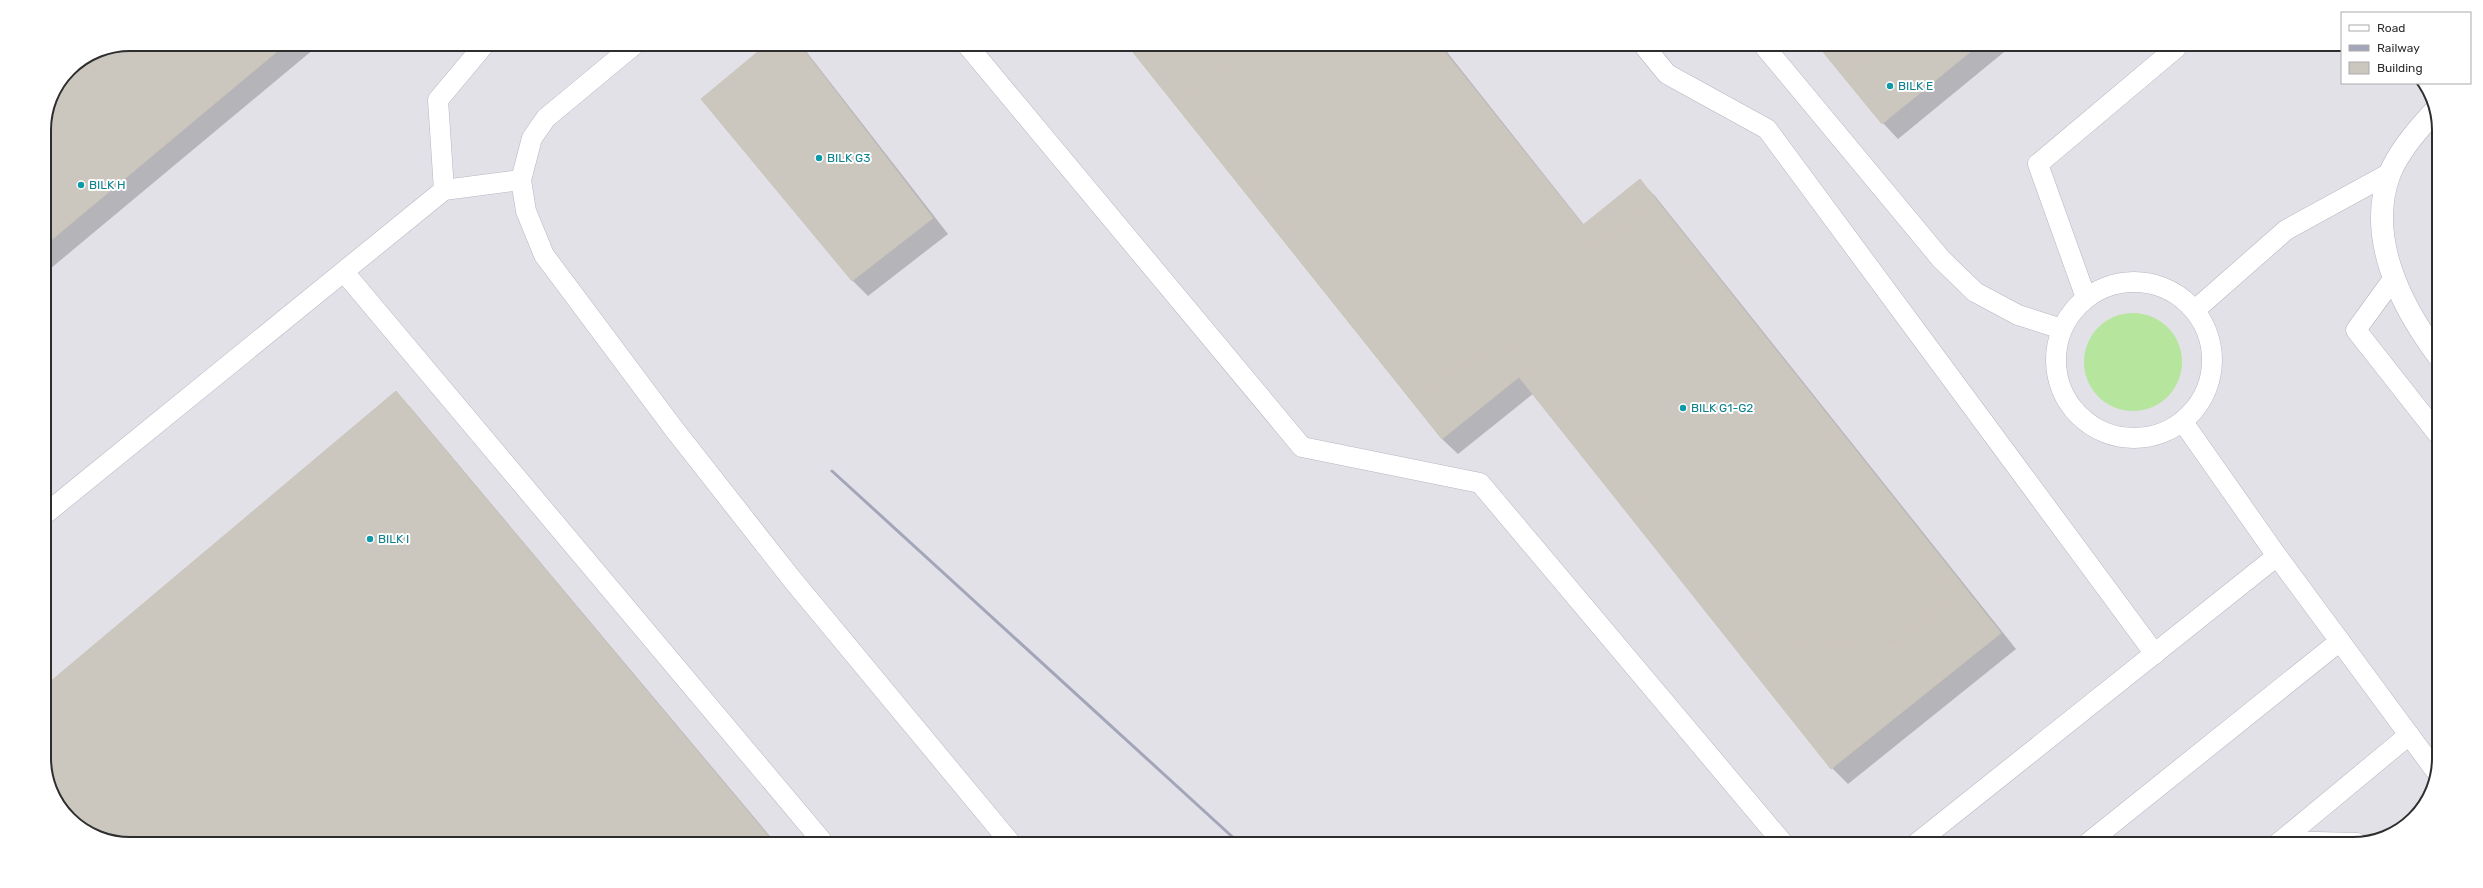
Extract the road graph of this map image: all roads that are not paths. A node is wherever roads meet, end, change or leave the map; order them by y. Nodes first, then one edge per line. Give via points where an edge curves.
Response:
1 (479, 51) edge
2 (627, 51) edge
3 (972, 51) edge
4 (1648, 51) edge
5 (1768, 51) edge
6 (2172, 51) edge
7 (2430, 116) edge
8 (2390, 173) junction
9 (521, 180) junction
10 (444, 190) junction
11 (344, 272) junction
12 (2393, 278) junction
13 (2086, 298) junction
14 (2195, 310) junction
15 (2062, 329) junction
16 (2432, 347) edge
17 (2183, 422) junction
18 (2432, 427) edge
19 (51, 509) edge
20 (2277, 556) junction
21 (2340, 641) junction
22 (2155, 654) junction
23 (2409, 735) junction
24 (2432, 766) edge
25 (819, 837) edge
26 (1006, 837) edge
27 (1778, 837) edge
28 (1925, 837) edge
29 (2097, 837) edge
30 (2285, 837) edge

1 - 10 lane via 438,100
2 - 9 lane via 546,118 532,138
3 - 27 lane via 1302,447 1480,483
4 - 22 lane via 1667,74 1767,129
5 - 15 lane via 1941,259 1975,292 2018,316
6 - 13 lane via 2038,164
7 - 8 street via 2414,134
8 - 12 street via 2381,212 2384,242
8 - 14 lane via 2286,230
9 - 10 lane
9 - 26 lane via 526,211 549,261 674,429 791,578
10 - 11 lane
11 - 19 lane
11 - 25 lane
12 - 16 street via 2417,327
12 - 18 lane via 2356,330
13 - 14 lane via 2123,282 2150,283 2175,293
13 - 15 lane
14 - 17 lane via 2207,332 2213,356 2212,368 2210,381 2200,404
15 - 17 lane via 2056,356 2059,382 2071,406 2089,424 2112,435 2136,439 2160,434
17 - 20 lane
20 - 21 lane
20 - 22 lane
21 - 23 lane
21 - 29 lane
22 - 28 lane
23 - 24 lane
23 - 30 lane

